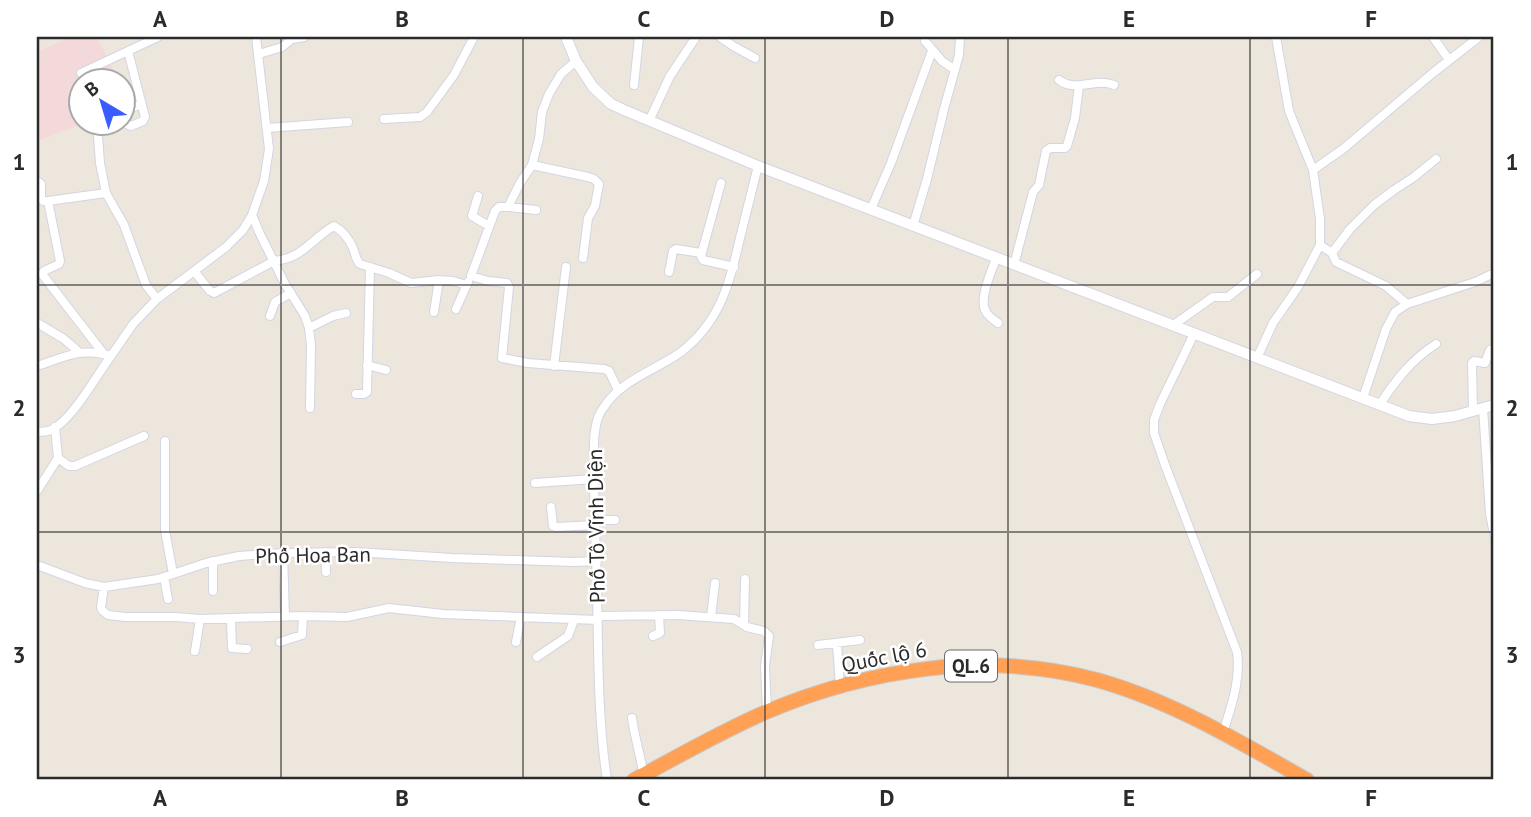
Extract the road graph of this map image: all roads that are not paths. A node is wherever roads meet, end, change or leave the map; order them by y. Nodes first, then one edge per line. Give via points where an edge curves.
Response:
1 (158, 37) edge
2 (256, 37) edge
3 (303, 37) edge
4 (474, 37) edge
5 (639, 37) edge
6 (696, 37) edge
7 (720, 37) edge
8 (960, 37) edge
9 (1276, 37) edge
10 (1433, 37) edge
11 (1479, 37) edge
12 (570, 38) edge
13 (925, 41) dead end
14 (128, 51) junction
15 (932, 51) junction
16 (259, 54) junction
17 (755, 58) dead end
18 (576, 61) junction
19 (1449, 61) junction
20 (96, 66) edge
21 (955, 70) junction
22 (1059, 80) dead end
23 (634, 85) dead end
24 (1114, 85) dead end
25 (1079, 86) junction
26 (141, 104) junction
27 (136, 106) edge
28 (384, 119) dead end
29 (649, 121) junction
30 (348, 122) dead end
31 (136, 124) edge
32 (267, 128) junction
33 (98, 136) edge
34 (1436, 159) dead end
35 (532, 165) junction
36 (758, 166) junction
37 (1312, 170) junction
38 (37, 181) edge
39 (721, 183) dead end
40 (106, 192) junction
41 (478, 196) dead end
42 (48, 201) junction
43 (508, 207) junction
44 (871, 209) junction
45 (536, 210) dead end
46 (252, 215) junction
47 (489, 226) junction
48 (913, 226) junction
49 (245, 228) junction
50 (260, 234) junction
51 (1320, 245) junction
52 (701, 253) junction
53 (1332, 253) junction
54 (583, 258) dead end
55 (996, 258) junction
56 (274, 261) junction
57 (1014, 265) junction
58 (370, 267) junction
59 (566, 267) dead end
60 (733, 267) junction
61 (194, 271) junction
62 (669, 272) dead end
63 (1494, 273) edge
64 (1257, 274) dead end
65 (471, 276) junction
66 (439, 280) junction
67 (467, 285) junction
68 (291, 293) junction
69 (157, 299) junction
70 (1407, 304) junction
71 (456, 309) dead end
72 (434, 312) dead end
73 (346, 313) dead end
74 (270, 316) dead end
75 (999, 323) dead end
76 (39, 324) dead end
77 (1172, 326) junction
78 (309, 328) junction
79 (1194, 334) junction
80 (1436, 344) dead end
81 (1490, 350) dead end
82 (79, 352) junction
83 (107, 354) junction
84 (1257, 358) junction
85 (367, 365) junction
86 (37, 366) edge
87 (554, 366) junction
88 (386, 370) dead end
89 (618, 390) junction
90 (356, 394) dead end
91 (1363, 398) junction
92 (1380, 404) junction
93 (1494, 405) edge
94 (310, 408) dead end
95 (1478, 410) junction
96 (55, 427) junction
97 (37, 432) edge
98 (144, 436) dead end
99 (165, 441) dead end
100 (58, 458) junction
101 (594, 479) junction
102 (535, 483) dead end
103 (37, 491) edge
104 (551, 507) dead end
105 (615, 520) dead end
106 (595, 522) junction
107 (1493, 524) edge
108 (1494, 534) edge
109 (325, 552) junction
110 (283, 553) junction
111 (597, 561) junction
112 (213, 562) junction
113 (37, 565) edge
114 (326, 572) dead end
115 (169, 575) junction
116 (744, 579) dead end
117 (715, 583) dead end
118 (104, 587) junction
119 (213, 591) dead end
120 (168, 599) dead end
121 (659, 615) junction
122 (285, 616) junction
123 (303, 616) junction
124 (521, 617) junction
125 (710, 617) junction
126 (598, 618) junction
127 (200, 619) junction
128 (231, 619) junction
129 (574, 620) junction
130 (744, 624) junction
131 (653, 636) dead end
132 (860, 640) dead end
133 (280, 642) dead end
134 (516, 642) dead end
135 (837, 644) junction
136 (818, 645) dead end
137 (247, 649) dead end
138 (195, 652) dead end
139 (537, 657) dead end
140 (840, 686) junction
141 (767, 712) junction
142 (632, 718) dead end
143 (1223, 733) junction
144 (639, 778) edge
145 (607, 780) edge
146 (1307, 780) edge

1 - 14 street
2 - 16 street
3 - 16 street
4 - 28 street via 427,112 420,117
5 - 23 street
6 - 29 street via 670,76
7 - 17 street
8 - 21 street
9 - 37 street via 1289,111
10 - 19 street
11 - 19 street
12 - 18 street
13 - 15 street
14 - 20 street
14 - 26 street
15 - 21 street
15 - 44 street
16 - 32 street
18 - 29 street via 602,96
18 - 35 street via 549,94
19 - 37 street
21 - 48 street
22 - 25 street
24 - 25 street
25 - 57 street via 1068,143 1065,148 1046,150
26 - 27 street
26 - 31 street via 145,117
29 - 36 street
30 - 32 street
32 - 46 street via 268,160
33 - 40 street
34 - 53 street via 1374,205
35 - 43 street
35 - 54 street via 588,177 599,184 588,218
36 - 44 street
36 - 60 street, Phố Tô Vĩnh Diện
37 - 51 street
38 - 42 street via 41,199
39 - 52 street
40 - 42 street
40 - 69 street via 146,285
41 - 47 street via 472,216
42 - 83 street via 60,261 43,275
43 - 45 street
43 - 47 street via 499,207
44 - 48 street
46 - 49 street
46 - 50 street
47 - 65 street
48 - 55 street
49 - 50 street
49 - 61 street
50 - 56 street
51 - 53 street
51 - 84 street
52 - 60 street via 703,260
52 - 62 street via 676,248
53 - 70 street via 1336,262 1391,290
55 - 57 street
55 - 75 street via 983,304
56 - 58 street via 294,256 334,226 349,240 358,262
56 - 61 street via 214,293
56 - 68 street
57 - 77 street
58 - 66 street via 411,283
58 - 85 street
59 - 87 street
60 - 89 street, Phố Tô Vĩnh Diện via 718,310 699,337
61 - 69 street
63 - 70 street
64 - 77 street via 1232,295 1213,297
65 - 67 street
65 - 87 street via 509,287 502,358
66 - 67 street
66 - 72 street
67 - 71 street
68 - 74 street via 275,302
68 - 78 street
69 - 83 street
70 - 91 street via 1388,323
73 - 78 street
76 - 82 street
77 - 79 street
78 - 94 street
79 - 84 street
79 - 143 street via 1160,404 1154,433 1237,652 1239,673
80 - 92 street via 1406,367
81 - 95 street via 1485,363 1472,363
82 - 83 street
82 - 86 street
83 - 96 street via 82,398
84 - 91 street
85 - 88 street
85 - 90 street via 366,392
87 - 89 street via 604,369
89 - 101 street, Phố Tô Vĩnh Diện via 603,407 594,433
91 - 92 street
92 - 95 street via 1432,419
93 - 95 street
95 - 107 street
96 - 97 street
96 - 100 street
98 - 100 street via 75,466
99 - 115 street
100 - 103 street
101 - 102 street
101 - 106 street, Phố Tô Vĩnh Diện
104 - 106 street via 552,526
105 - 106 street
106 - 111 street, Phố Tô Vĩnh Diện
107 - 108 street
109 - 110 street, Phố Hoa Ban
109 - 111 street, Phố Hoa Ban
109 - 114 street
110 - 112 street, Phố Hoa Ban
110 - 122 street
111 - 126 street, Phố Tô Vĩnh Diện
112 - 115 street, Phố Hoa Ban
112 - 119 street
113 - 118 street, Phố Hoa Ban
115 - 118 street, Phố Hoa Ban
115 - 120 street
116 - 130 street
117 - 125 street
118 - 127 street via 101,607 105,614
121 - 125 street
121 - 126 street
121 - 131 street via 660,633
122 - 123 street
122 - 128 street
123 - 124 street via 347,617 389,608
123 - 133 street via 302,635
124 - 129 street
124 - 134 street
125 - 130 street
126 - 129 street
126 - 145 street, Phố Tô Vĩnh Diện via 599,707
127 - 128 street
127 - 138 street
128 - 137 street via 232,648
129 - 139 street via 568,636
130 - 141 street via 769,636
132 - 135 street
135 - 136 street
135 - 140 street
140 - 141 highway, Quốc lộ 6 / QL.6
140 - 143 highway, Quốc lộ 6 / QL.6 via 901,672 962,666 1043,670 1123,689
141 - 144 highway, Quốc lộ 6 / QL.6
142 - 144 street
143 - 146 highway, Quốc lộ 6 / QL.6

